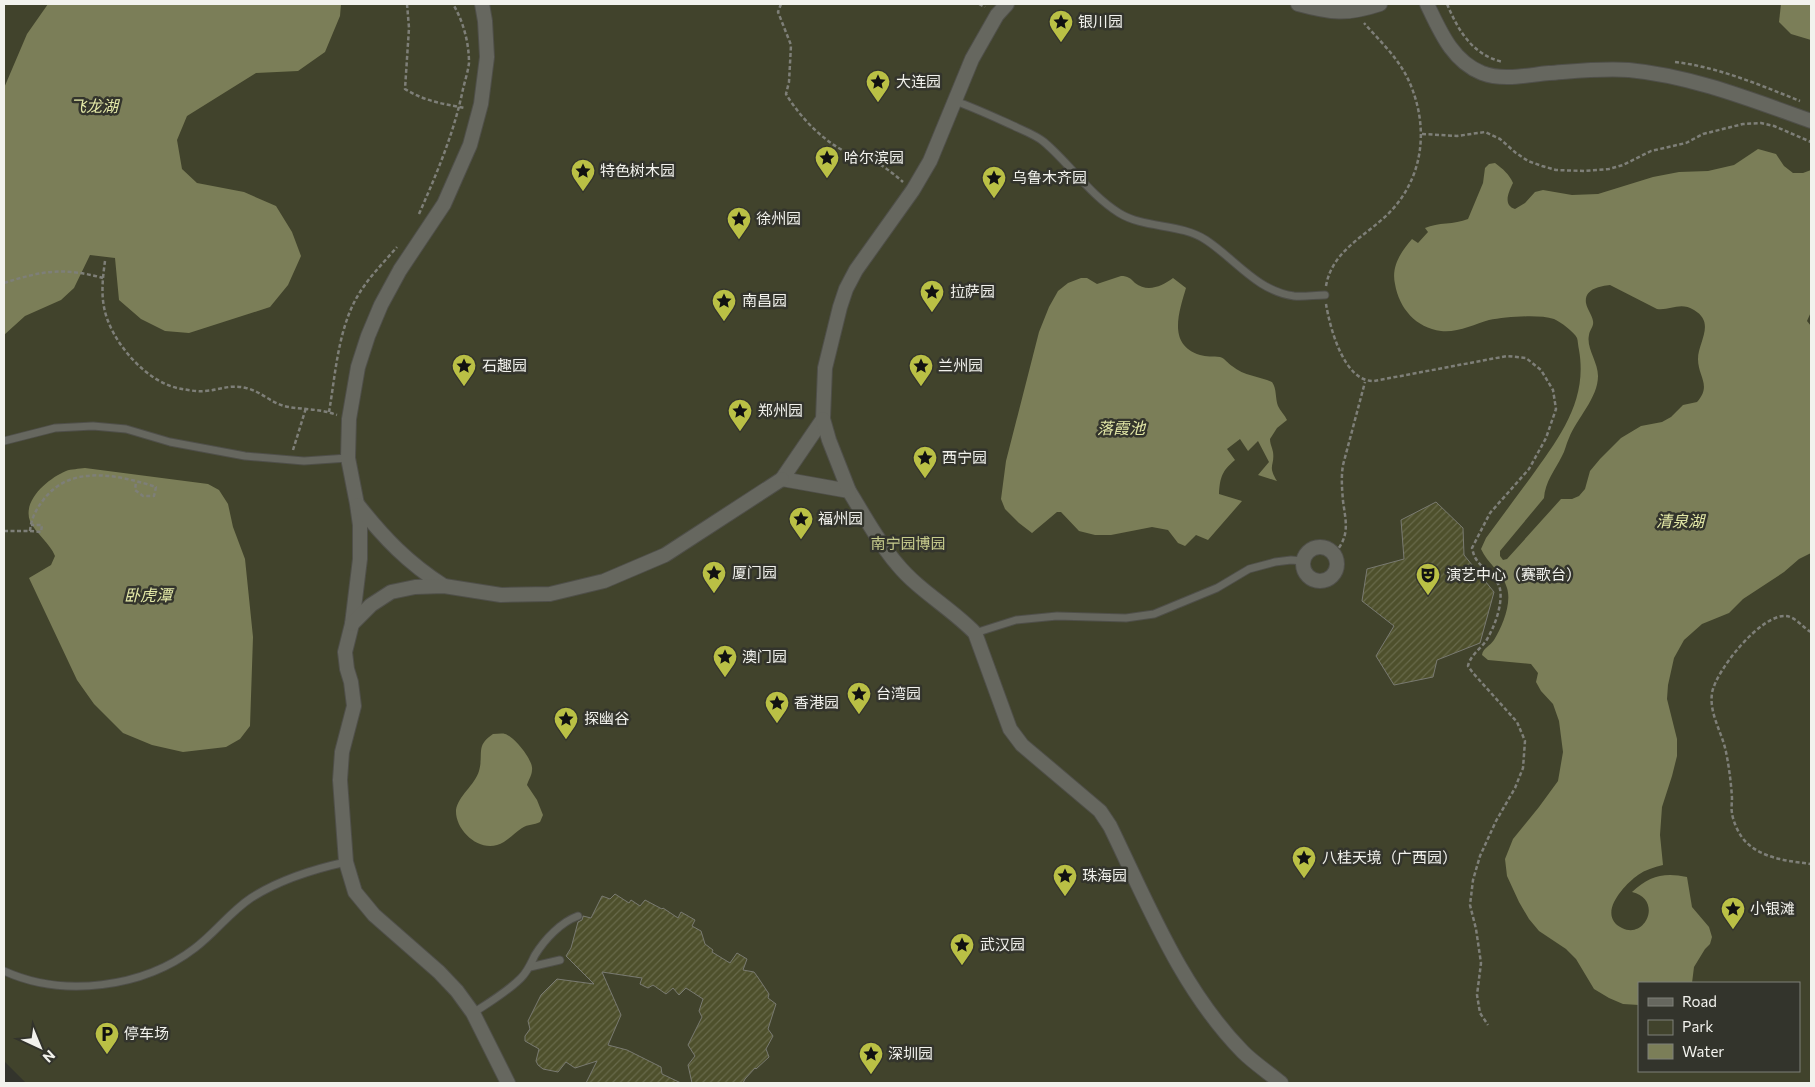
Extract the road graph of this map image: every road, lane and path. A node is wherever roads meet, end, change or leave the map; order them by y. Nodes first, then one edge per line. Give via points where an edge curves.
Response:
1 (407, 4) edge
2 (453, 4) edge
3 (482, 4) edge
4 (781, 4) edge
5 (1007, 4) edge
6 (1298, 4) edge
7 (1380, 4) edge
8 (1427, 4) edge
9 (1353, 11) junction
10 (955, 101) junction
11 (460, 107) junction
12 (479, 110) junction
13 (1811, 121) edge
14 (1422, 134) junction
15 (1811, 142) edge
16 (913, 190) junction
17 (418, 216) dead end
18 (402, 240) dead end
19 (105, 261) dead end
20 (103, 278) junction
21 (4, 282) edge
22 (1325, 295) junction
23 (1366, 382) junction
24 (306, 408) junction
25 (329, 412) junction
26 (349, 419) junction
27 (823, 419) junction
28 (4, 441) edge
29 (348, 458) junction
30 (290, 459) junction
31 (782, 478) junction
32 (136, 482) junction
33 (849, 491) junction
34 (357, 504) junction
35 (31, 525) junction
36 (4, 531) edge
37 (30, 531) junction
38 (1335, 553) junction
39 (1303, 561) junction
40 (444, 586) junction
41 (352, 624) junction
42 (1811, 632) edge
43 (974, 633) junction
44 (346, 862) junction
45 (1811, 864) edge
46 (578, 916) dead end
47 (560, 960) dead end
48 (530, 967) junction
49 (4, 971) edge
50 (474, 1013) junction
51 (1488, 1025) dead end
52 (508, 1083) edge
53 (1281, 1083) edge

1 - 11 path via 409,28 405,89 418,97
2 - 11 path via 461,17 469,64
3 - 12 street via 487,58
4 - 16 path via 778,12 791,45 786,94 793,105 834,145 889,170
5 - 10 street via 997,15 972,59
6 - 9 street via 1334,13
7 - 9 street
8 - 13 street via 1444,40 1456,55 1483,74 1502,78 1585,70 1628,70 1665,75 1731,93
9 - 14 path via 1384,45 1406,76 1417,102
10 - 16 street via 930,161
10 - 22 lane via 977,108 1042,141 1103,202 1128,218 1201,237 1250,277 1281,293
11 - 12 path
11 - 17 path via 437,175
12 - 26 street via 470,146 444,204 400,270 371,328 358,367
14 - 15 path via 1457,136 1485,132 1500,139 1528,161 1556,170 1584,171 1623,165 1651,151 1744,124 1761,123
14 - 22 path via 1408,190 1388,214 1345,249 1327,280
16 - 27 street via 846,289 826,368
18 - 25 path via 361,290 351,311 341,343
19 - 20 path
20 - 21 path via 85,273 50,271
20 - 24 path via 104,308 116,339 146,373 180,389 246,388 284,406
22 - 23 path via 1339,352 1357,377
23 - 38 path via 1343,465 1346,532
23 - 51 path via 1507,356 1526,358 1541,370 1553,390 1556,409 1546,438 1529,469 1490,513 1472,548 1477,560 1500,589 1495,622 1468,666 1517,722 1525,741 1523,768 1480,856 1473,880 1470,905 1481,964 1478,995 1480,1013
24 - 25 path
24 - 30 path
25 - 26 path
26 - 29 street
27 - 31 street
27 - 33 street
28 - 30 lane via 55,428 93,426 126,429 170,442 245,456
29 - 30 lane
29 - 34 street
31 - 33 street
31 - 40 street via 665,555 604,581 550,594 501,595
32 - 32 path via 156,487 154,496 143,496 134,490
32 - 35 path via 92,475 64,482 45,497
33 - 43 street via 897,565
34 - 40 street via 389,542
34 - 41 street via 360,559
35 - 37 path
35 - 37 path via 42,525 41,532
36 - 37 path
38 - 39 street via 1325,547 1314,548 1308,551
38 - 39 street via 1337,570 1324,581 1308,577
39 - 43 lane via 1275,562 1249,569 1217,588 1154,614 1126,618 1058,616 1016,620
40 - 41 street via 391,592 371,605
41 - 44 street via 345,652 354,706 342,752 340,780
42 - 45 path via 1786,616 1760,626 1726,666 1712,692 1713,712 1726,750 1732,814 1738,829 1746,842 1759,852 1782,860
43 - 53 street via 1010,729 1022,745 1100,811 1178,965 1206,1008 1244,1052
44 - 49 lane via 325,866 263,891 194,949 144,976 89,986 31,980
44 - 50 street via 355,892 365,906 439,972
46 - 48 lane via 557,930
47 - 48 lane
48 - 50 lane via 500,996
50 - 52 street

